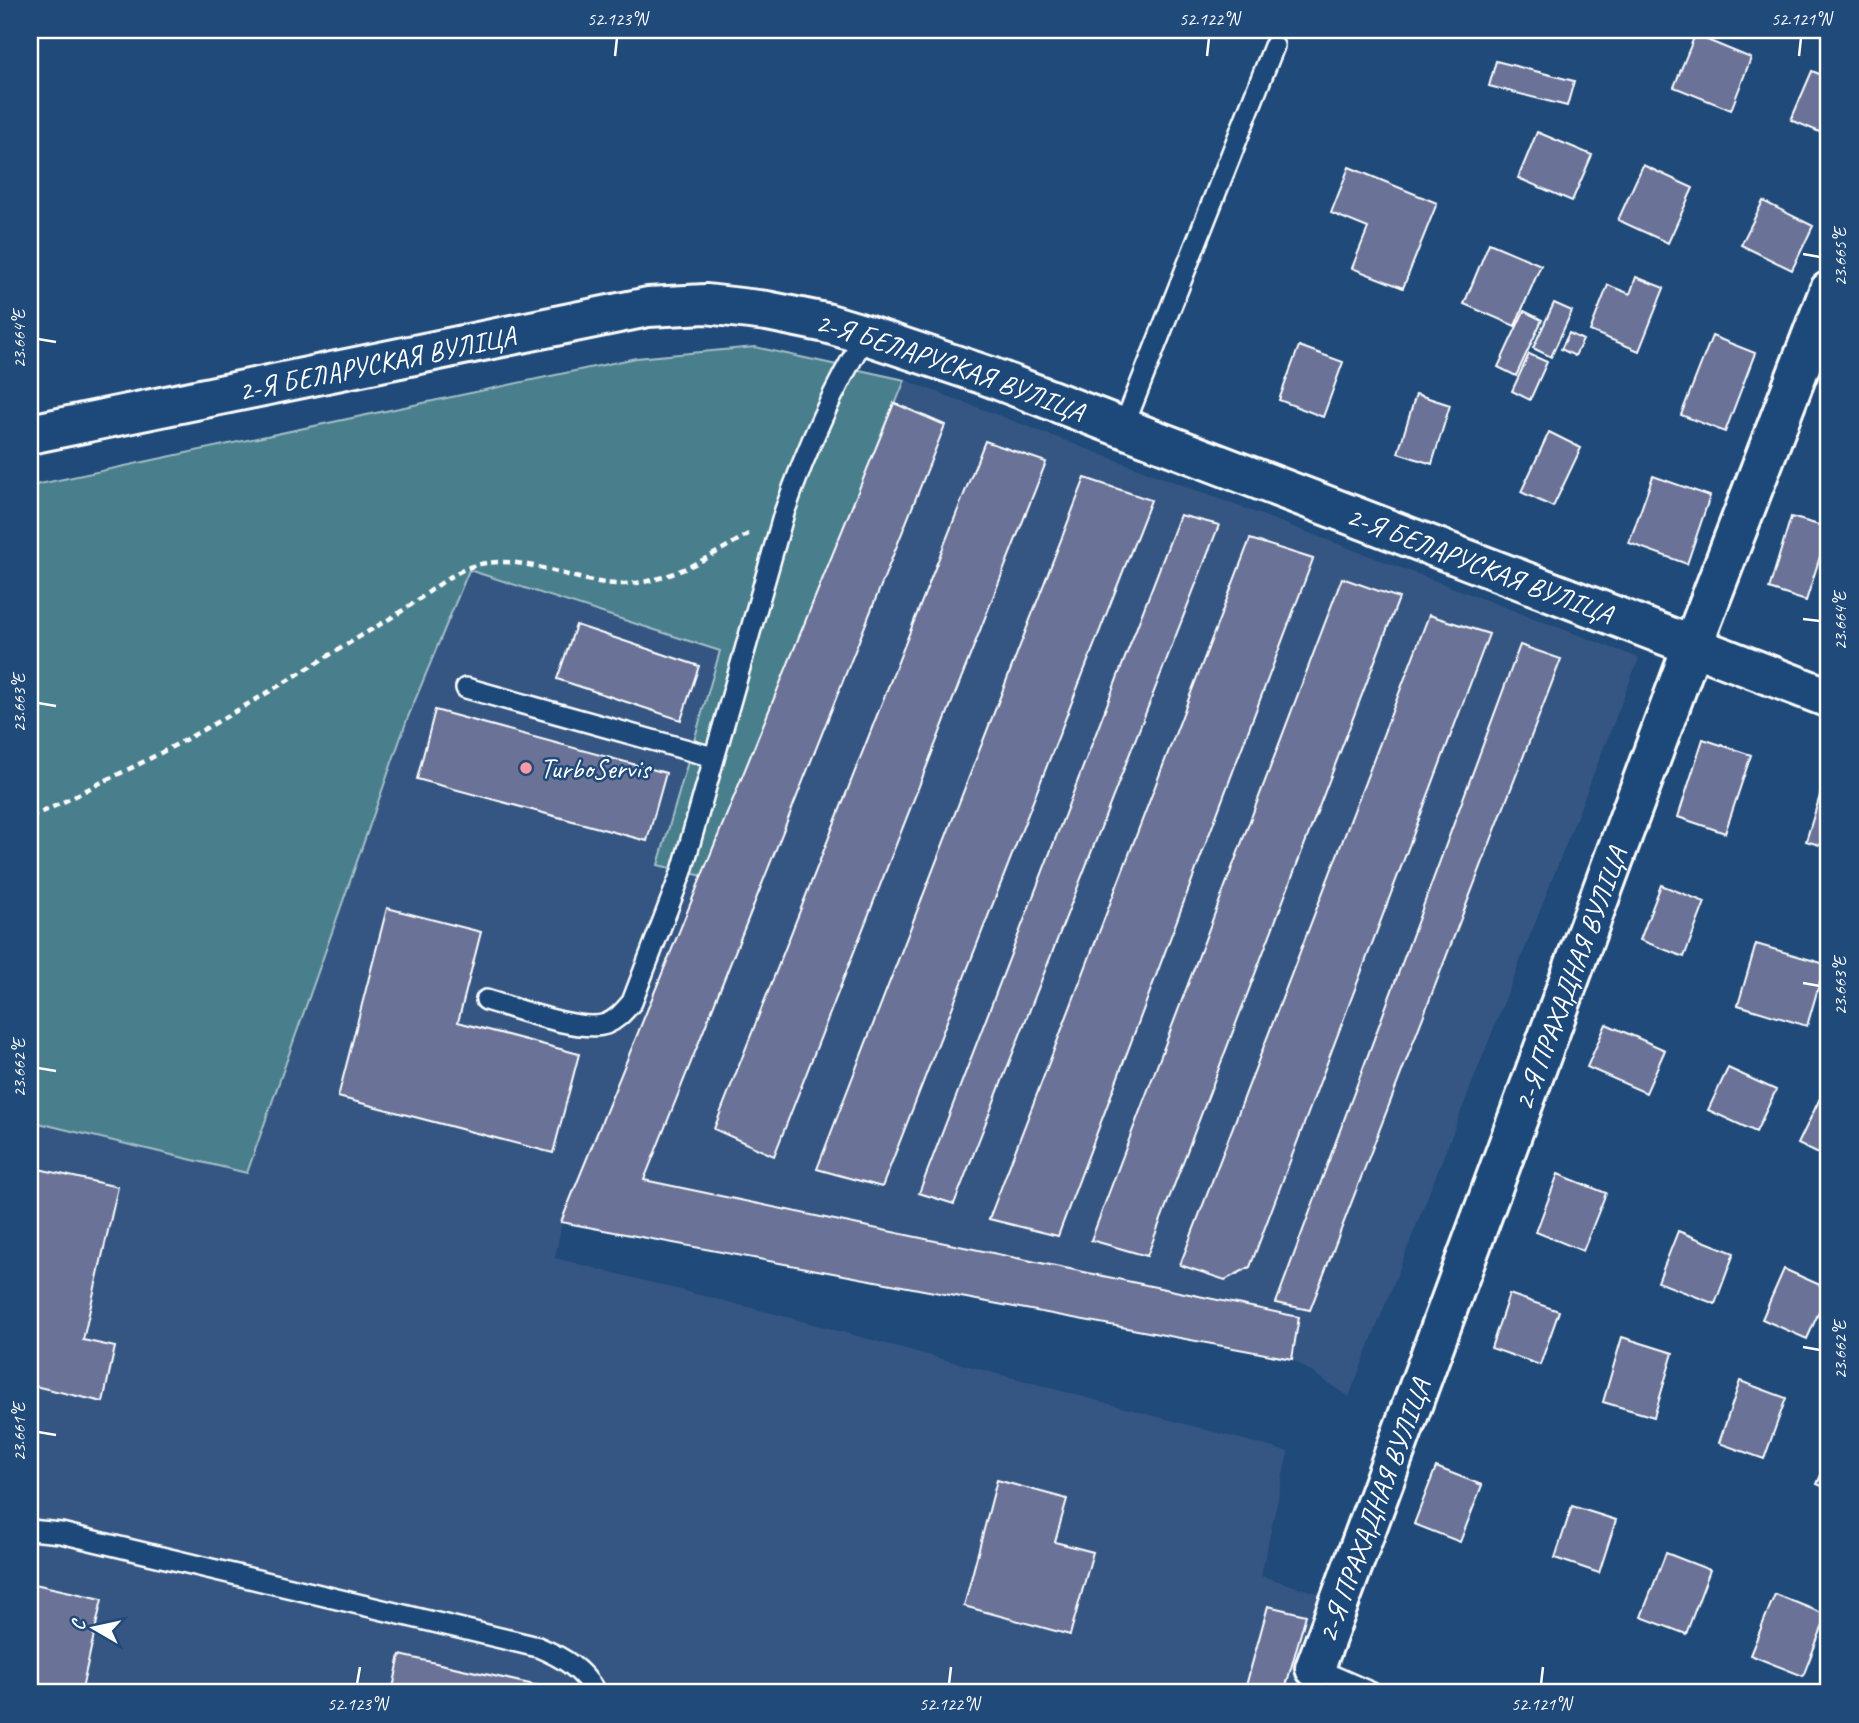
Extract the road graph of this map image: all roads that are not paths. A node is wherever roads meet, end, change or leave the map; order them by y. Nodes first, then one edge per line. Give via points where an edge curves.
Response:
1 (1274, 46) dead end
2 (1829, 291) edge
3 (866, 335) junction
4 (1124, 428) junction
5 (30, 434) edge
6 (1692, 647) junction
7 (466, 688) dead end
8 (1829, 698) edge
9 (713, 757) junction
10 (486, 1000) dead end
11 (30, 1530) edge
12 (1315, 1668) joint
13 (596, 1693) edge
14 (1372, 1693) edge

1 - 4 lane
2 - 6 street, 2-Я ПРАХАДНАЯ ВУЛІЦА
3 - 4 street, 2-Я БЕЛАРУСКАЯ ВУЛІЦА
3 - 5 street, 2-Я БЕЛАРУСКАЯ ВУЛІЦА via 767,311 706,304 648,307
3 - 9 lane via 820,417 802,460
4 - 6 street, 2-Я БЕЛАРУСКАЯ ВУЛІЦА
6 - 8 street, 2-Я БЕЛАРУСКАЯ ВУЛІЦА
6 - 12 street, 2-Я ПРАХАДНАЯ ВУЛІЦА
7 - 9 lane
9 - 10 lane via 682,871 632,1002 620,1016 605,1024 572,1024
11 - 13 lane via 61,1533 538,1647 574,1665
12 - 14 lane

